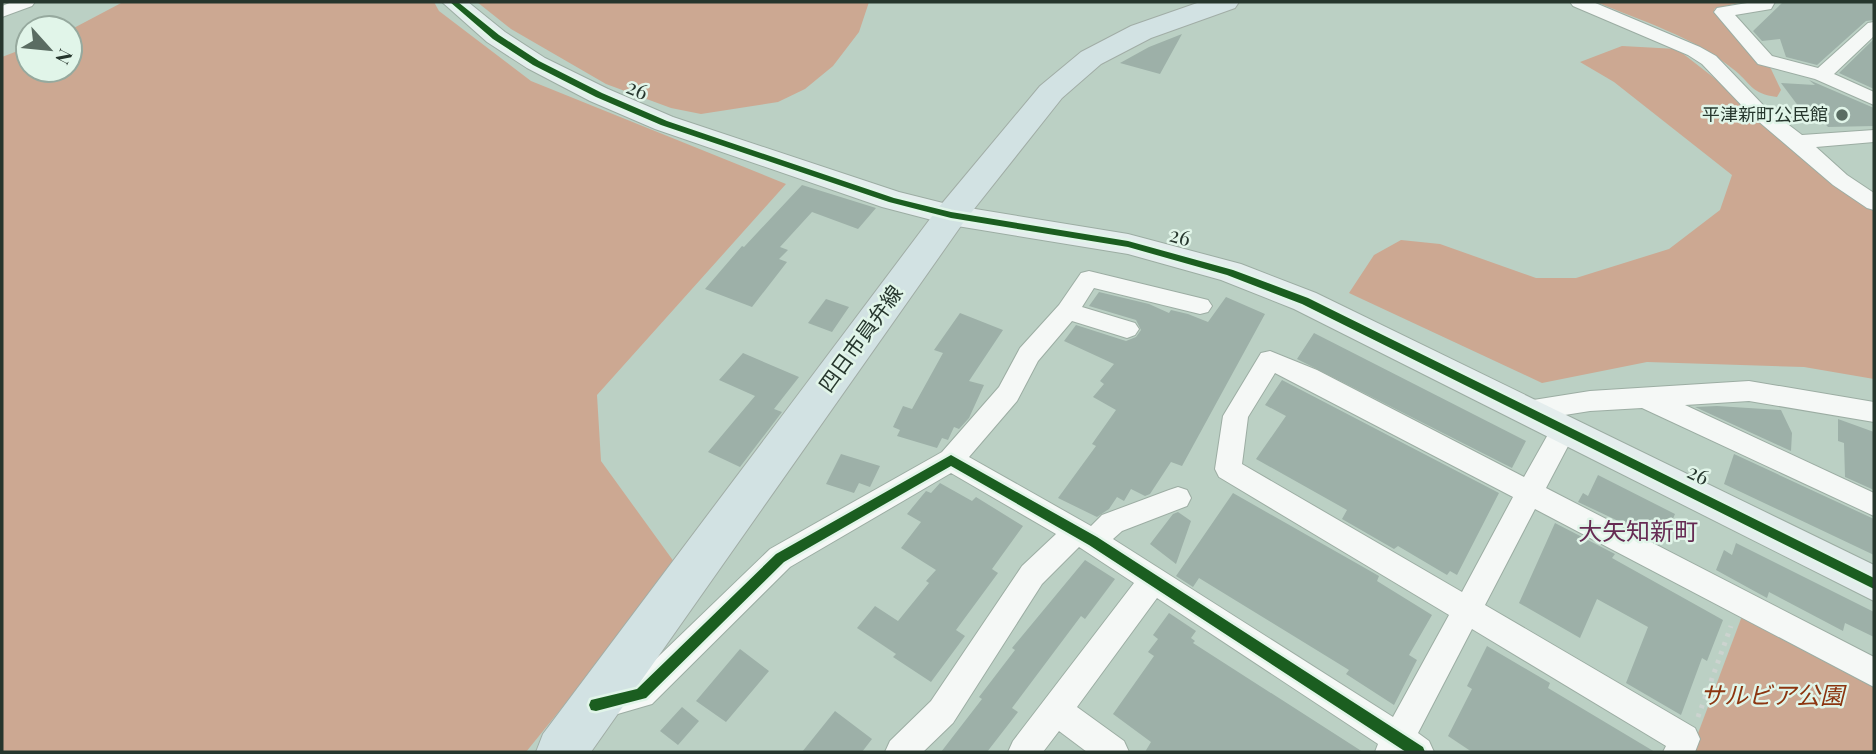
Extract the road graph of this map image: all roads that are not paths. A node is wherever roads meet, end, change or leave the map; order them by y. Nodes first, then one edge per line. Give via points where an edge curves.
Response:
1 (26, 2) edge
2 (454, 2) edge
3 (1225, 2) edge
4 (1579, 2) edge
5 (1766, 2) edge
6 (2, 12) edge
7 (1874, 27) edge
8 (1822, 75) junction
9 (1874, 99) edge
10 (1874, 136) edge
11 (1798, 142) junction
12 (1874, 203) edge
13 (951, 215) junction
14 (1200, 306) dead end
15 (1067, 311) junction
16 (1127, 329) dead end
17 (1647, 399) junction
18 (1527, 411) junction
19 (1874, 412) edge
20 (1564, 429) junction
21 (951, 460) junction
22 (1530, 492) junction
23 (1178, 498) dead end
24 (1874, 505) edge
25 (1084, 537) junction
26 (1154, 580) junction
27 (1874, 584) edge
28 (1466, 611) junction
29 (1874, 673) edge
30 (596, 705) junction
31 (1056, 710) junction
32 (1681, 745) edge
33 (1402, 748) edge
34 (561, 752) edge
35 (901, 752) edge
36 (1024, 752) edge
37 (1113, 752) edge

1 - 6 street
2 - 13 street, 26 via 536,63 664,123 892,200
3 - 13 main road, 四日市員弁線 via 1141,32 1091,58 1051,92
4 - 11 street via 1702,55 1758,111
5 - 8 street via 1723,12 1765,60
7 - 8 street
8 - 9 street
10 - 11 street
11 - 12 street via 1854,192
13 - 18 street, 26 via 1128,244 1230,271 1305,301
13 - 30 main road, 四日市員弁線
14 - 15 street via 1089,279
15 - 16 street
15 - 21 street via 1018,371 1008,394
17 - 18 street via 1590,401
17 - 19 street via 1749,391
17 - 24 street
18 - 20 street, 26
20 - 22 street
20 - 27 street, 26
21 - 25 street
21 - 30 street via 780,558 641,694
22 - 28 street
22 - 28 street via 1270,360 1236,416 1228,469
22 - 29 street
23 - 25 street
25 - 26 street
25 - 35 street via 1032,575 942,712
26 - 31 street
26 - 33 street
28 - 32 street
28 - 33 street
30 - 34 main road, 四日市員弁線
31 - 36 street
31 - 37 street

